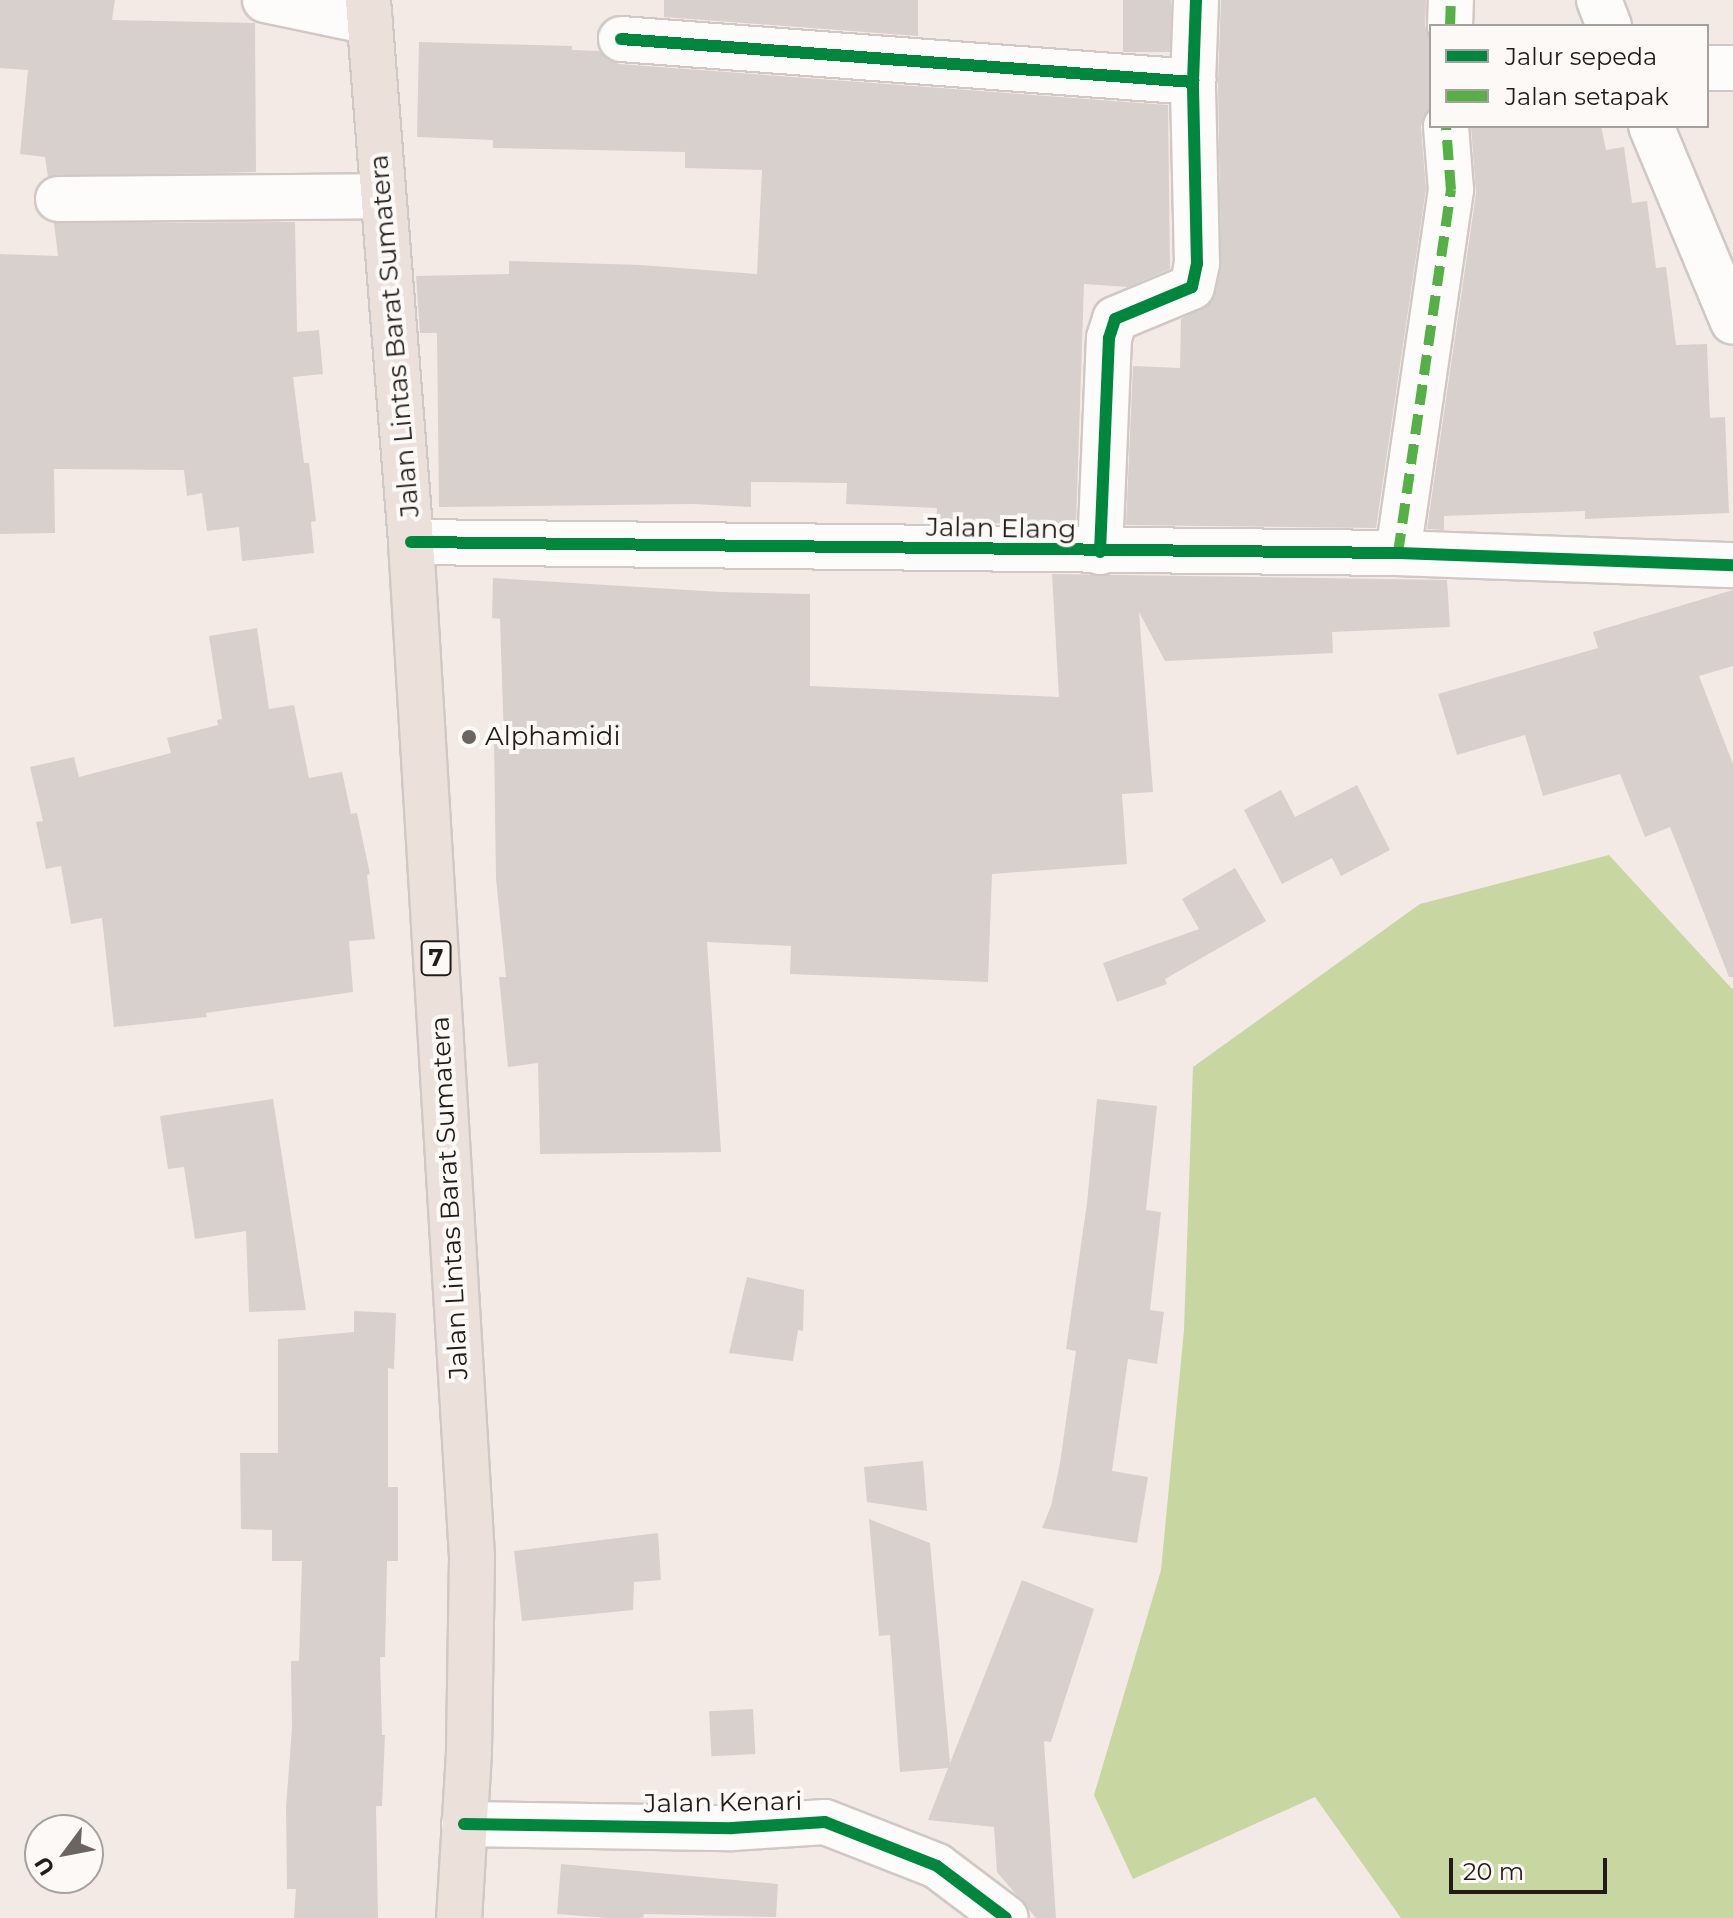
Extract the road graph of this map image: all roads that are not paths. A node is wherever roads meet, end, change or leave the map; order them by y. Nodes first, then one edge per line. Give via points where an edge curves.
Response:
1 (265, 0) edge
2 (1196, 0) edge
3 (1451, 0) edge
4 (1599, 0) edge
5 (369, 11) edge
6 (1450, 24) edge
7 (1608, 24) edge
8 (621, 39) dead end
9 (1709, 68) edge
10 (1733, 68) edge
11 (1193, 82) junction
12 (1446, 128) edge
13 (1652, 128) edge
14 (383, 196) junction
15 (58, 199) dead end
16 (1733, 322) edge
17 (411, 542) junction
18 (1100, 552) junction
19 (1398, 553) junction
20 (1733, 565) edge
21 (464, 1824) junction
22 (459, 1918) edge
23 (1006, 1918) edge

1 - 5 street
2 - 11 street
3 - 6 street
4 - 7 street
5 - 14 highway, Jalan Lintas Barat Sumatera / 7
8 - 11 street
9 - 10 street
11 - 18 street via 1197,264 1192,287 1115,319
12 - 19 street via 1451,190
13 - 16 street
14 - 15 street
14 - 17 highway, Jalan Lintas Barat Sumatera / 7
17 - 18 street, Jalan Elang
17 - 21 highway, Jalan Lintas Barat Sumatera / 7 via 472,1558
18 - 19 street, Jalan Elang
19 - 20 street, Jalan Elang
21 - 22 highway, Jalan Lintas Barat Sumatera / 7
21 - 23 street, Jalan Kenari via 732,1828 825,1822 937,1866

